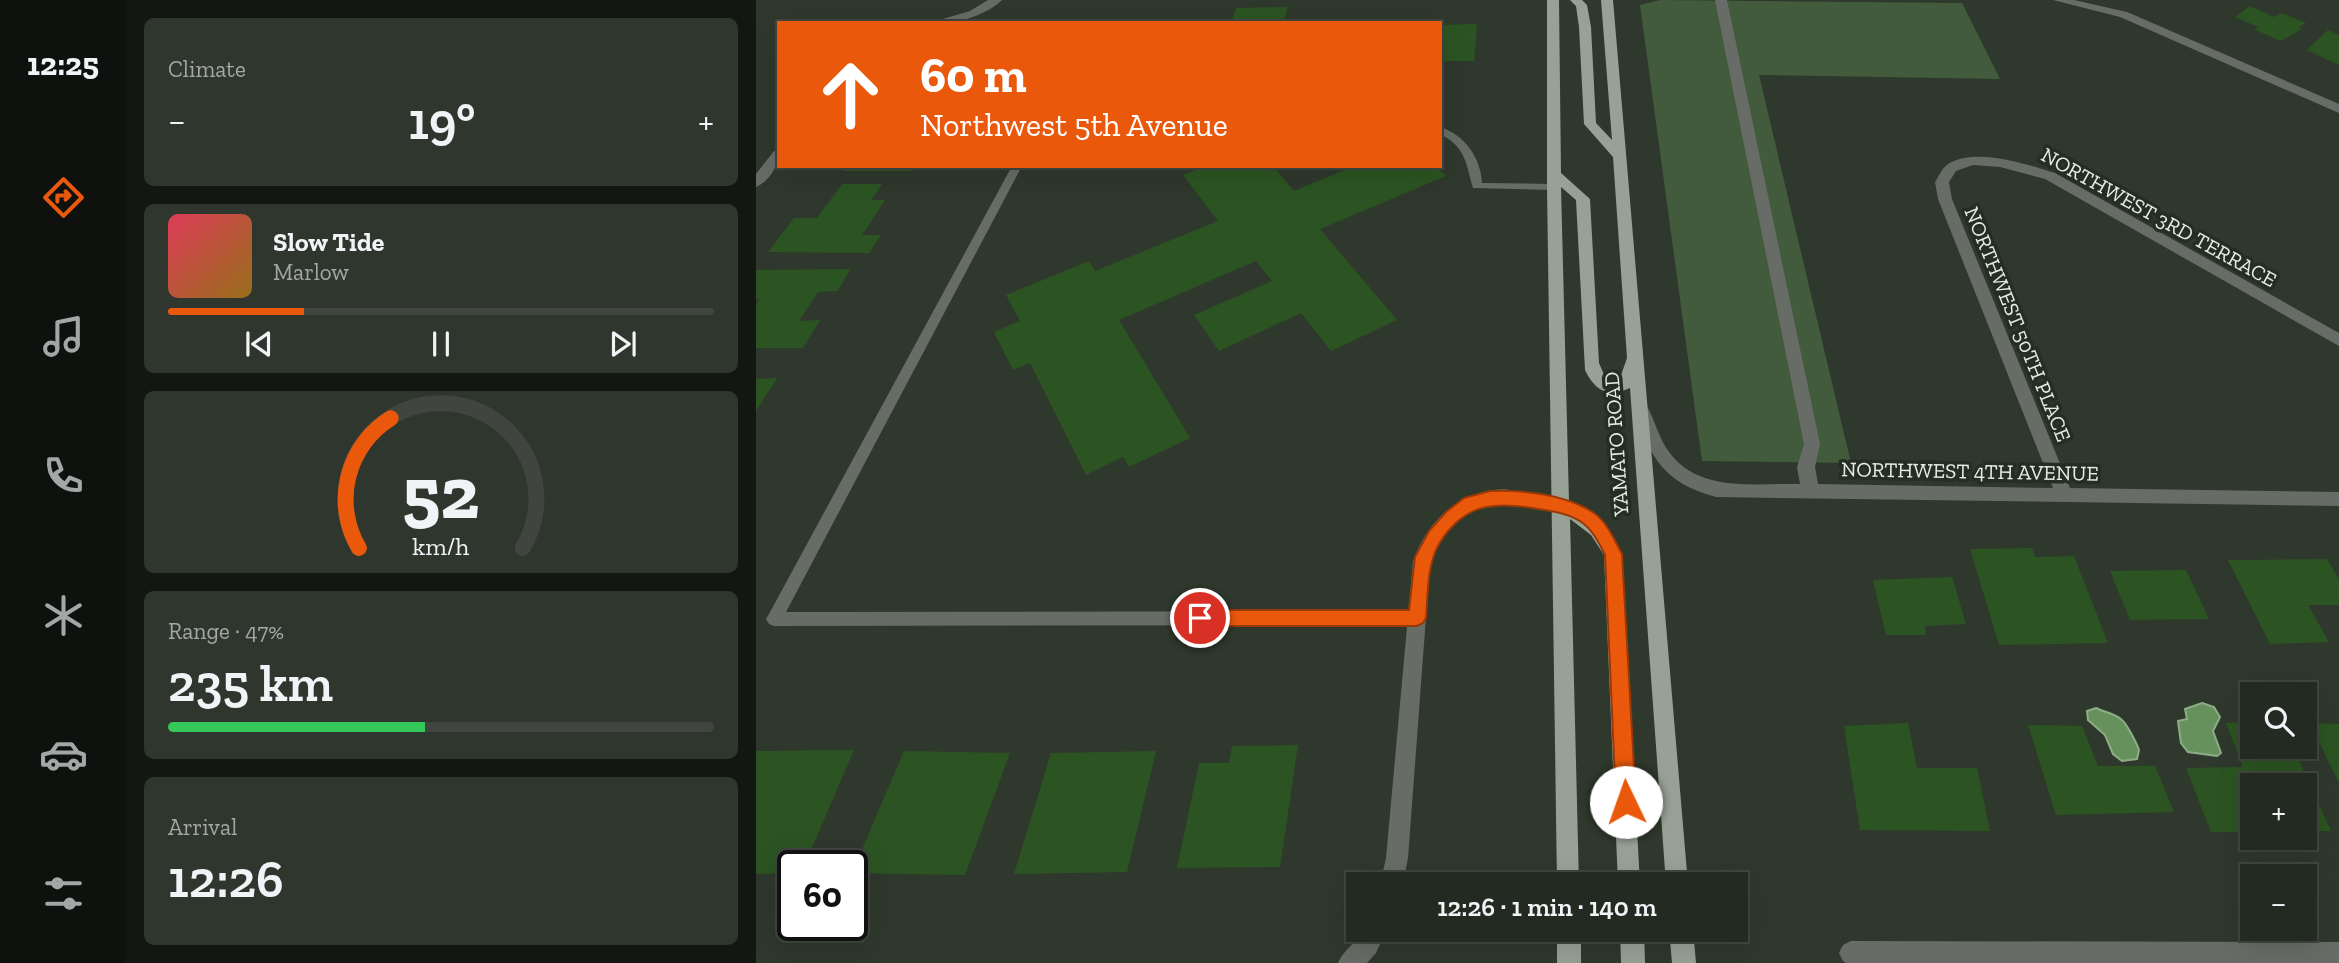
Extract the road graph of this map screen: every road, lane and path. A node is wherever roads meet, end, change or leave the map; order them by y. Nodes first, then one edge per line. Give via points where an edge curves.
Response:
1 (996, 0) edge
2 (1553, 0) edge
3 (1576, 0) edge
4 (1607, 0) edge
5 (1721, 0) edge
6 (2059, 0) edge
7 (2113, 6) edge
8 (943, 21) edge
9 (2339, 109) edge
10 (1442, 130) edge
11 (777, 157) edge
12 (1621, 158) junction
13 (1016, 168) edge
14 (1951, 168) joint
15 (1554, 181) junction
16 (756, 183) edge
17 (2339, 340) edge
18 (1636, 352) junction
19 (1641, 411) junction
20 (1810, 491) junction
21 (2064, 496) junction
22 (2339, 499) edge
23 (1560, 506) junction
24 (1417, 618) junction
25 (1394, 872) edge
26 (1568, 872) edge
27 (1628, 872) edge
28 (1676, 872) edge
29 (1369, 942) edge
30 (1569, 942) edge
31 (1632, 942) edge
32 (1682, 942) edge
33 (1851, 953) dead end
34 (2339, 954) edge
35 (1898, 958) edge
36 (1350, 963) edge
37 (1569, 963) edge
38 (1633, 963) edge
39 (1684, 963) edge

1 - 8 street via 974,14
2 - 15 main road
3 - 12 main road via 1585,27 1590,124
4 - 12 main road, YAMATO ROAD
5 - 20 street via 1812,444 1806,467
6 - 7 street
7 - 9 street
10 - 15 lane via 1450,132 1464,149 1478,175 1477,186
11 - 16 street
12 - 18 main road, YAMATO ROAD
13 - 24 lane via 774,619
14 - 17 street, NORTHWEST 3RD TERRACE via 1993,163 2050,176
14 - 21 street, NORTHWEST 50TH PLACE via 1942,182 1945,200
15 - 18 main road via 1583,199 1595,379 1617,388 1627,382
15 - 23 main road
18 - 19 main road, YAMATO ROAD
19 - 20 street, NORTHWEST 4TH AVENUE via 1651,436 1680,478 1716,489
19 - 28 main road, YAMATO ROAD
20 - 21 street, NORTHWEST 4TH AVENUE
21 - 22 street, NORTHWEST 4TH AVENUE
23 - 24 street via 1490,498 1470,503 1452,517 1424,557
23 - 26 main road
23 - 27 main road via 1589,518 1614,554
24 - 25 street
29 - 36 street
30 - 37 main road
31 - 38 main road
32 - 39 main road
33 - 35 street
34 - 35 street

